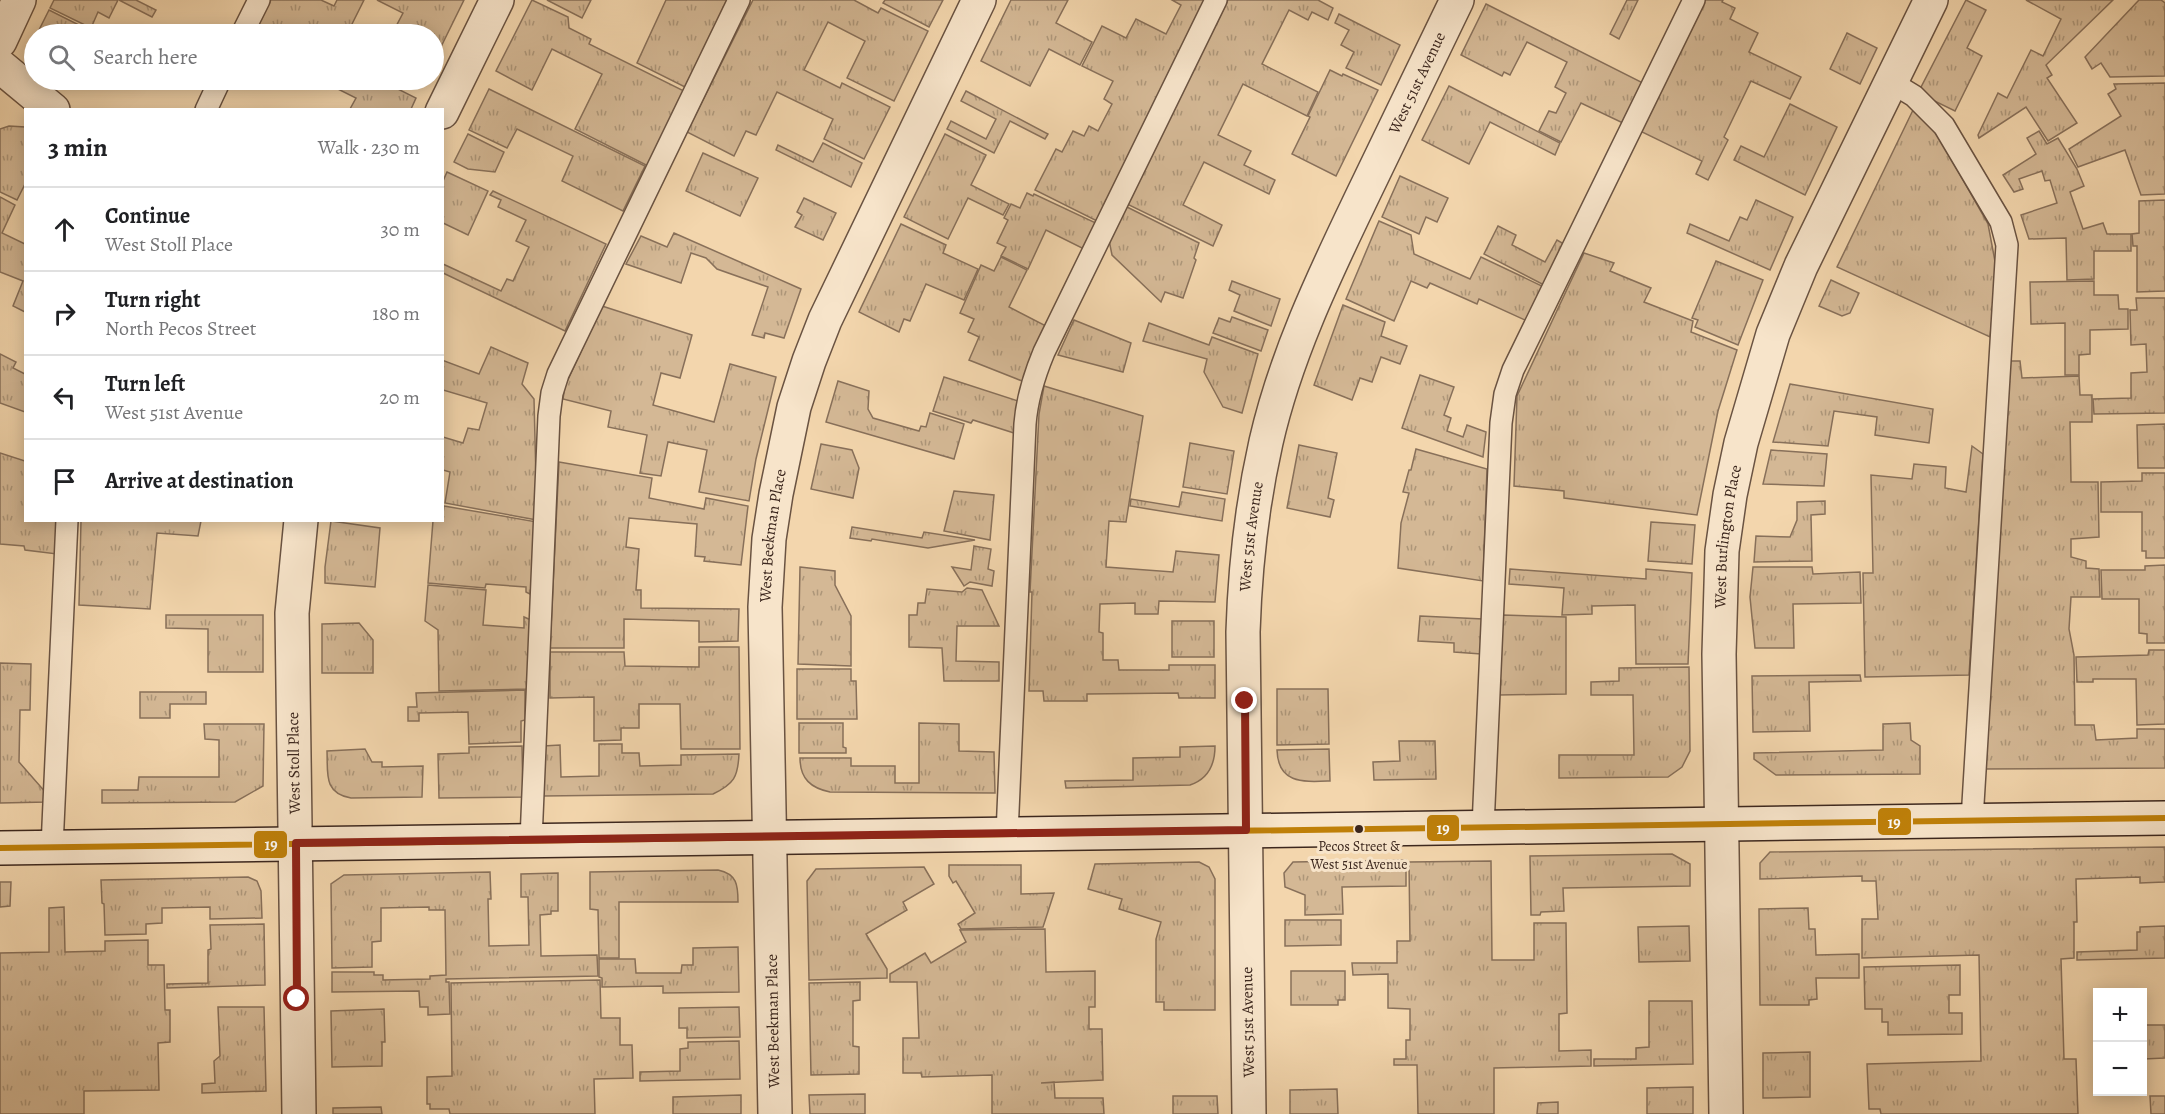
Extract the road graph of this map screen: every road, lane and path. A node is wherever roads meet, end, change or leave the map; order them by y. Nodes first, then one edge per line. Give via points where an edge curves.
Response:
1 (19, 0) edge
2 (259, 0) edge
3 (497, 0) edge
4 (740, 0) edge
5 (980, 0) edge
6 (1215, 0) edge
7 (1457, 0) edge
8 (1694, 0) edge
9 (1931, 0) edge
10 (247, 24) edge
11 (0, 41) edge
12 (0, 66) edge
13 (1891, 82) junction
14 (24, 86) edge
15 (28, 90) edge
16 (215, 90) edge
17 (50, 108) edge
18 (207, 108) edge
19 (444, 108) edge
20 (67, 522) edge
21 (301, 522) edge
22 (2165, 818) edge
23 (1972, 820) junction
24 (1721, 824) junction
25 (1483, 827) junction
26 (1246, 830) junction
27 (1007, 834) junction
28 (769, 837) junction
29 (531, 840) junction
30 (296, 843) junction
31 (52, 847) junction
32 (0, 848) edge
33 (299, 1114) edge
34 (775, 1114) edge
35 (1249, 1114) edge
36 (1726, 1114) edge

1 - 11 street
2 - 10 lane
3 - 19 street
4 - 29 lane via 552,393
5 - 28 street, West Beekman Place via 825,320 794,407 776,494 765,578
6 - 27 lane via 1032,383 1023,470
7 - 26 street, West 51st Avenue via 1318,291 1266,442 1244,591
8 - 25 lane via 1505,394
9 - 13 street, West Burlington Place
12 - 14 street
13 - 23 lane via 1914,96 1944,126 2001,222 2007,245
13 - 24 street, West Burlington Place via 1801,266 1773,334 1741,443 1722,551
15 - 17 street
16 - 18 lane
20 - 31 lane
21 - 30 street, West Stoll Place via 292,613
22 - 23 street
23 - 24 street
24 - 25 street
24 - 36 street, West Burlington Place
25 - 26 street
26 - 27 street
26 - 35 street, West 51st Avenue
27 - 28 street
28 - 29 street
28 - 34 street, West Beekman Place
29 - 30 street
30 - 31 street
30 - 33 street, West Stoll Place
31 - 32 street

